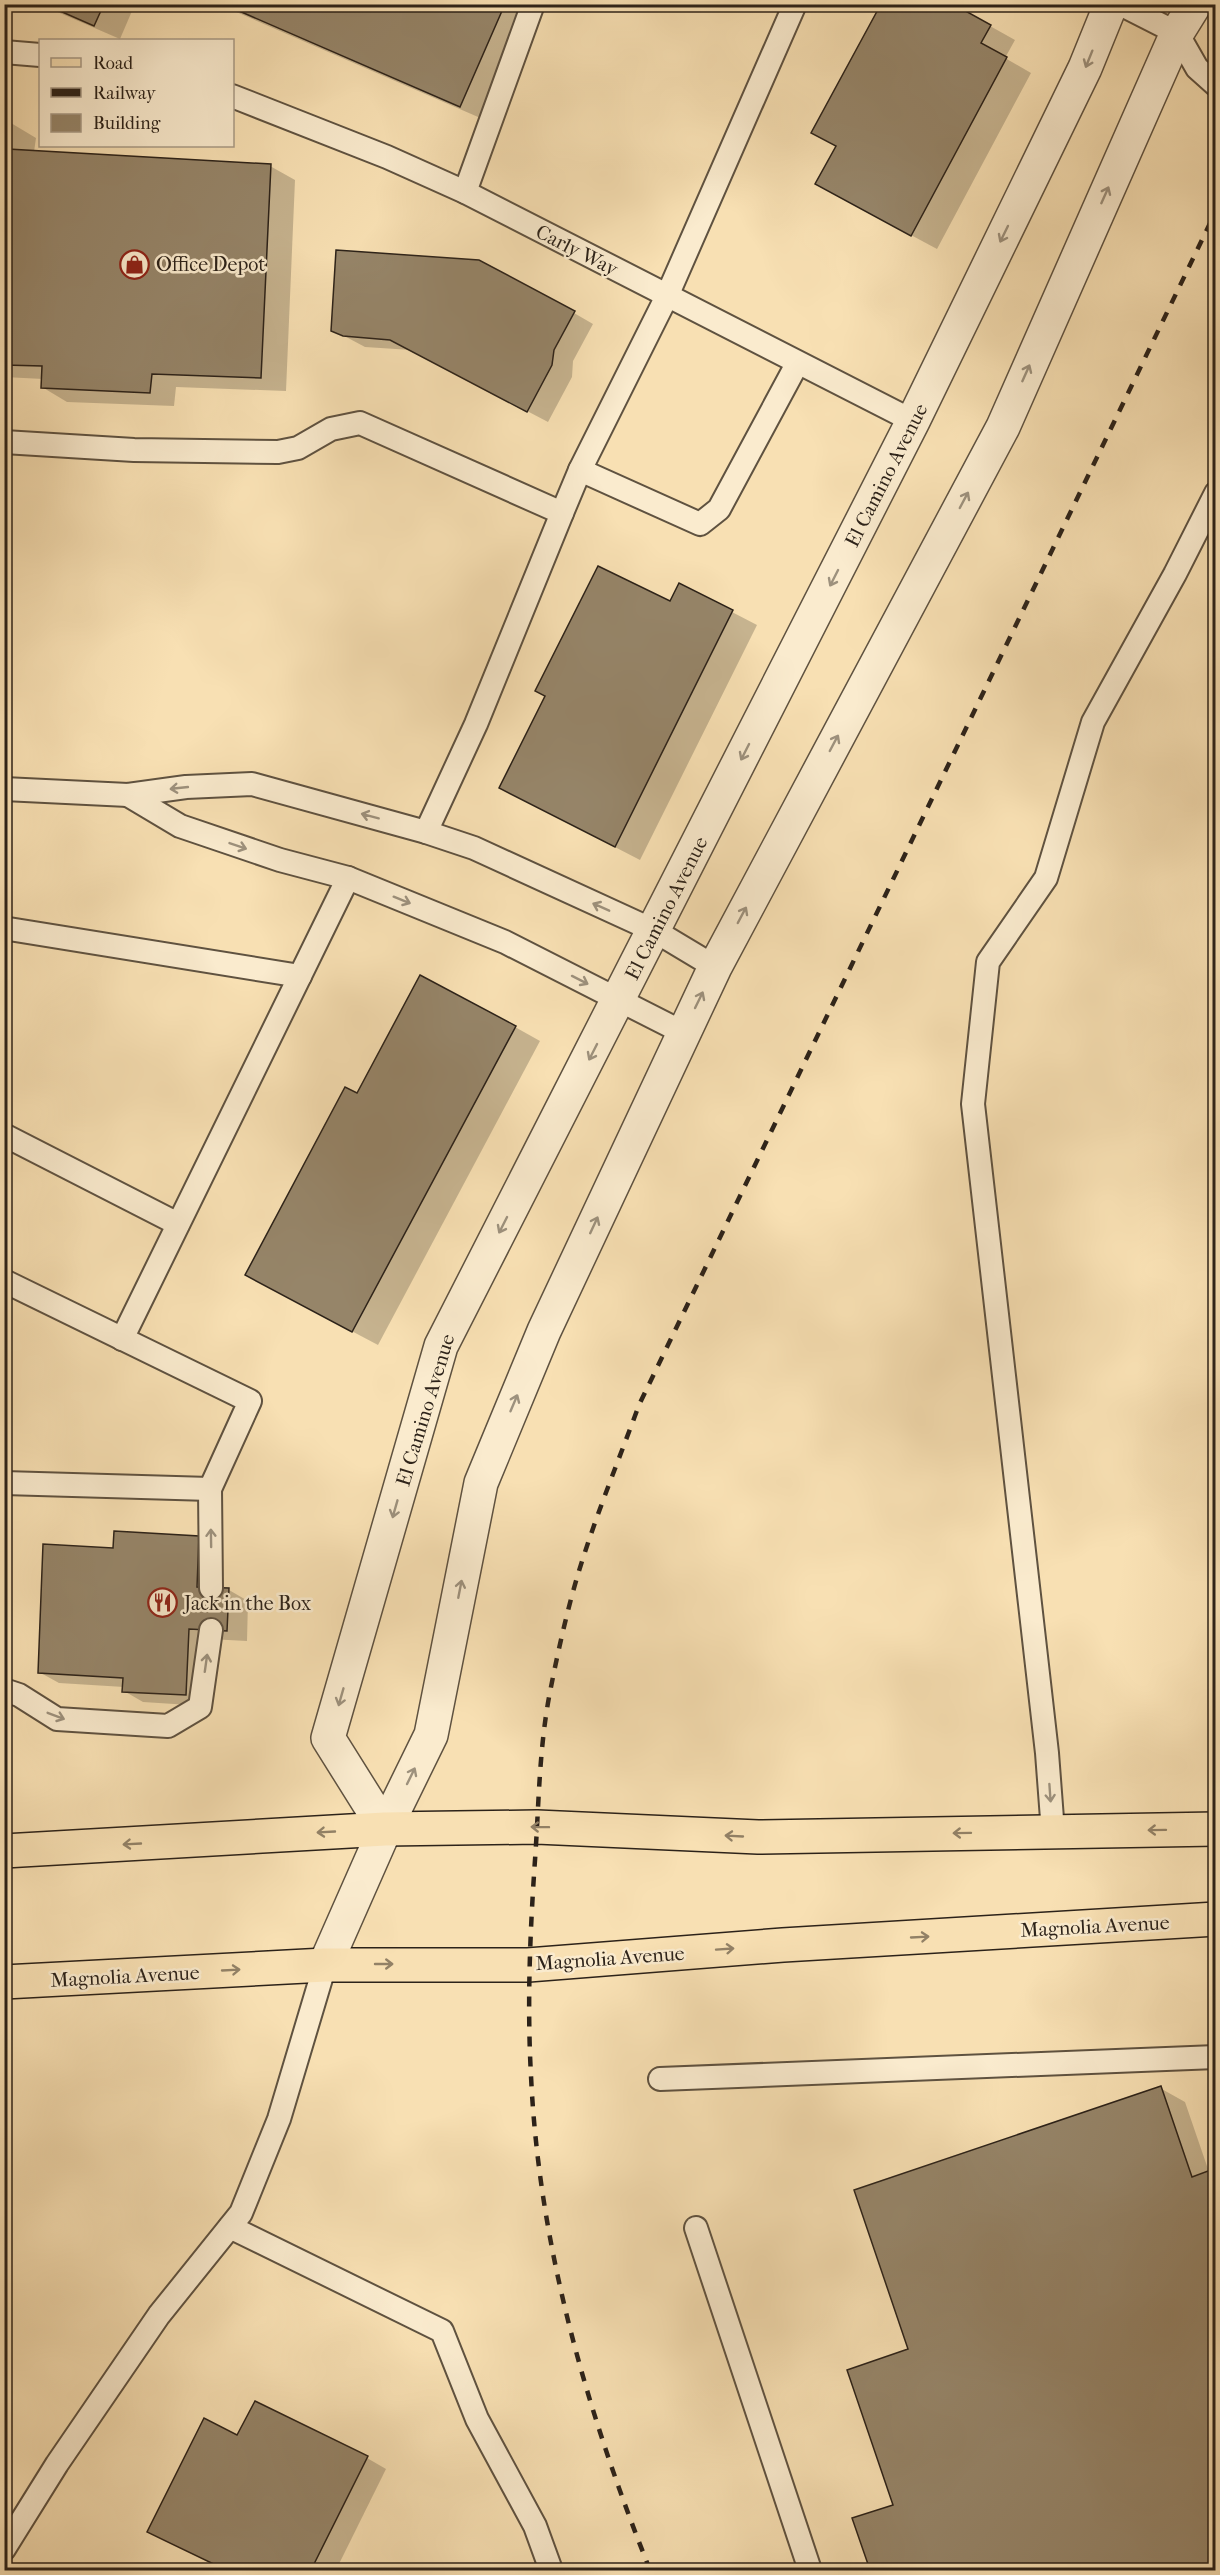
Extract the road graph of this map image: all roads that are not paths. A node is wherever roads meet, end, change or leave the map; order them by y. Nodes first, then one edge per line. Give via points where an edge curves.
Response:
1 (533, 4) edge
2 (795, 4) edge
3 (1111, 4) edge
4 (1120, 4) edge
5 (1195, 4) edge
6 (1177, 33) junction
7 (4, 52) edge
8 (39, 55) edge
9 (1215, 84) edge
10 (234, 97) edge
11 (465, 192) junction
12 (667, 296) junction
13 (797, 364) junction
14 (913, 421) junction
15 (4, 442) edge
16 (580, 470) junction
17 (1215, 493) edge
18 (562, 513) junction
19 (4, 789) edge
20 (128, 795) junction
21 (426, 832) junction
22 (348, 878) junction
23 (655, 931) junction
24 (4, 932) edge
25 (715, 967) junction
26 (300, 976) junction
27 (620, 1000) junction
28 (682, 1032) junction
29 (4, 1135) edge
30 (178, 1224) junction
31 (4, 1281) edge
32 (122, 1339) junction
33 (4, 1483) edge
34 (210, 1489) junction
35 (212, 1588) dead end
36 (211, 1630) dead end
37 (4, 1690) edge
38 (385, 1829) junction
39 (1215, 1829) edge
40 (1053, 1832) junction
41 (4, 1851) edge
42 (1215, 1919) edge
43 (325, 1965) junction
44 (4, 1982) edge
45 (1215, 2057) edge
46 (660, 2079) dead end
47 (230, 2227) junction
48 (696, 2228) dead end
49 (4, 2549) edge
50 (550, 2571) edge
51 (810, 2571) edge

1 - 11 lane
2 - 12 lane
3 -> 14 street, El Camino Avenue via 1085,68
4 - 6 lane
5 - 6 street
6 - 9 lane via 1197,68
25 -> 6 street via 1003,427
7 - 8 lane
10 - 11 lane, Carly Way
11 - 12 lane, Carly Way
12 - 13 lane, Carly Way
12 - 16 lane
13 - 14 lane, Carly Way
13 - 16 lane via 719,509 700,524
14 -> 23 street, El Camino Avenue
15 - 18 lane via 134,450 278,452 298,448 331,429 360,423
16 - 18 lane
17 -> 40 lane via 1093,722 1046,878 988,962 973,1104
18 - 21 lane via 476,724
19 - 20 lane
21 -> 20 lane via 252,784
20 -> 22 lane via 180,826
23 -> 21 lane via 474,848
22 - 26 lane
22 -> 27 lane via 505,942
23 - 25 lane
23 - 27 street, El Camino Avenue
24 - 26 lane via 9,929
28 -> 25 street
26 - 30 lane
27 - 28 lane
27 -> 38 street, El Camino Avenue via 441,1346 328,1738
38 -> 28 street via 431,1735 481,1483 544,1331
29 - 30 lane
30 - 32 lane
31 - 32 lane
32 - 34 lane via 250,1401
33 - 34 lane
35 -> 34 lane
37 -> 36 lane via 57,1719 168,1726 200,1707
40 -> 38 main road via 758,1837 537,1827
38 -> 41 main road
38 - 43 street
39 -> 40 main road
43 -> 42 main road, Magnolia Avenue via 528,1965
44 -> 43 main road, Magnolia Avenue
43 - 47 lane via 279,2119 241,2213
45 - 46 lane
47 - 49 lane via 159,2315
47 - 50 lane via 442,2331 477,2419 535,2526
48 - 51 lane

